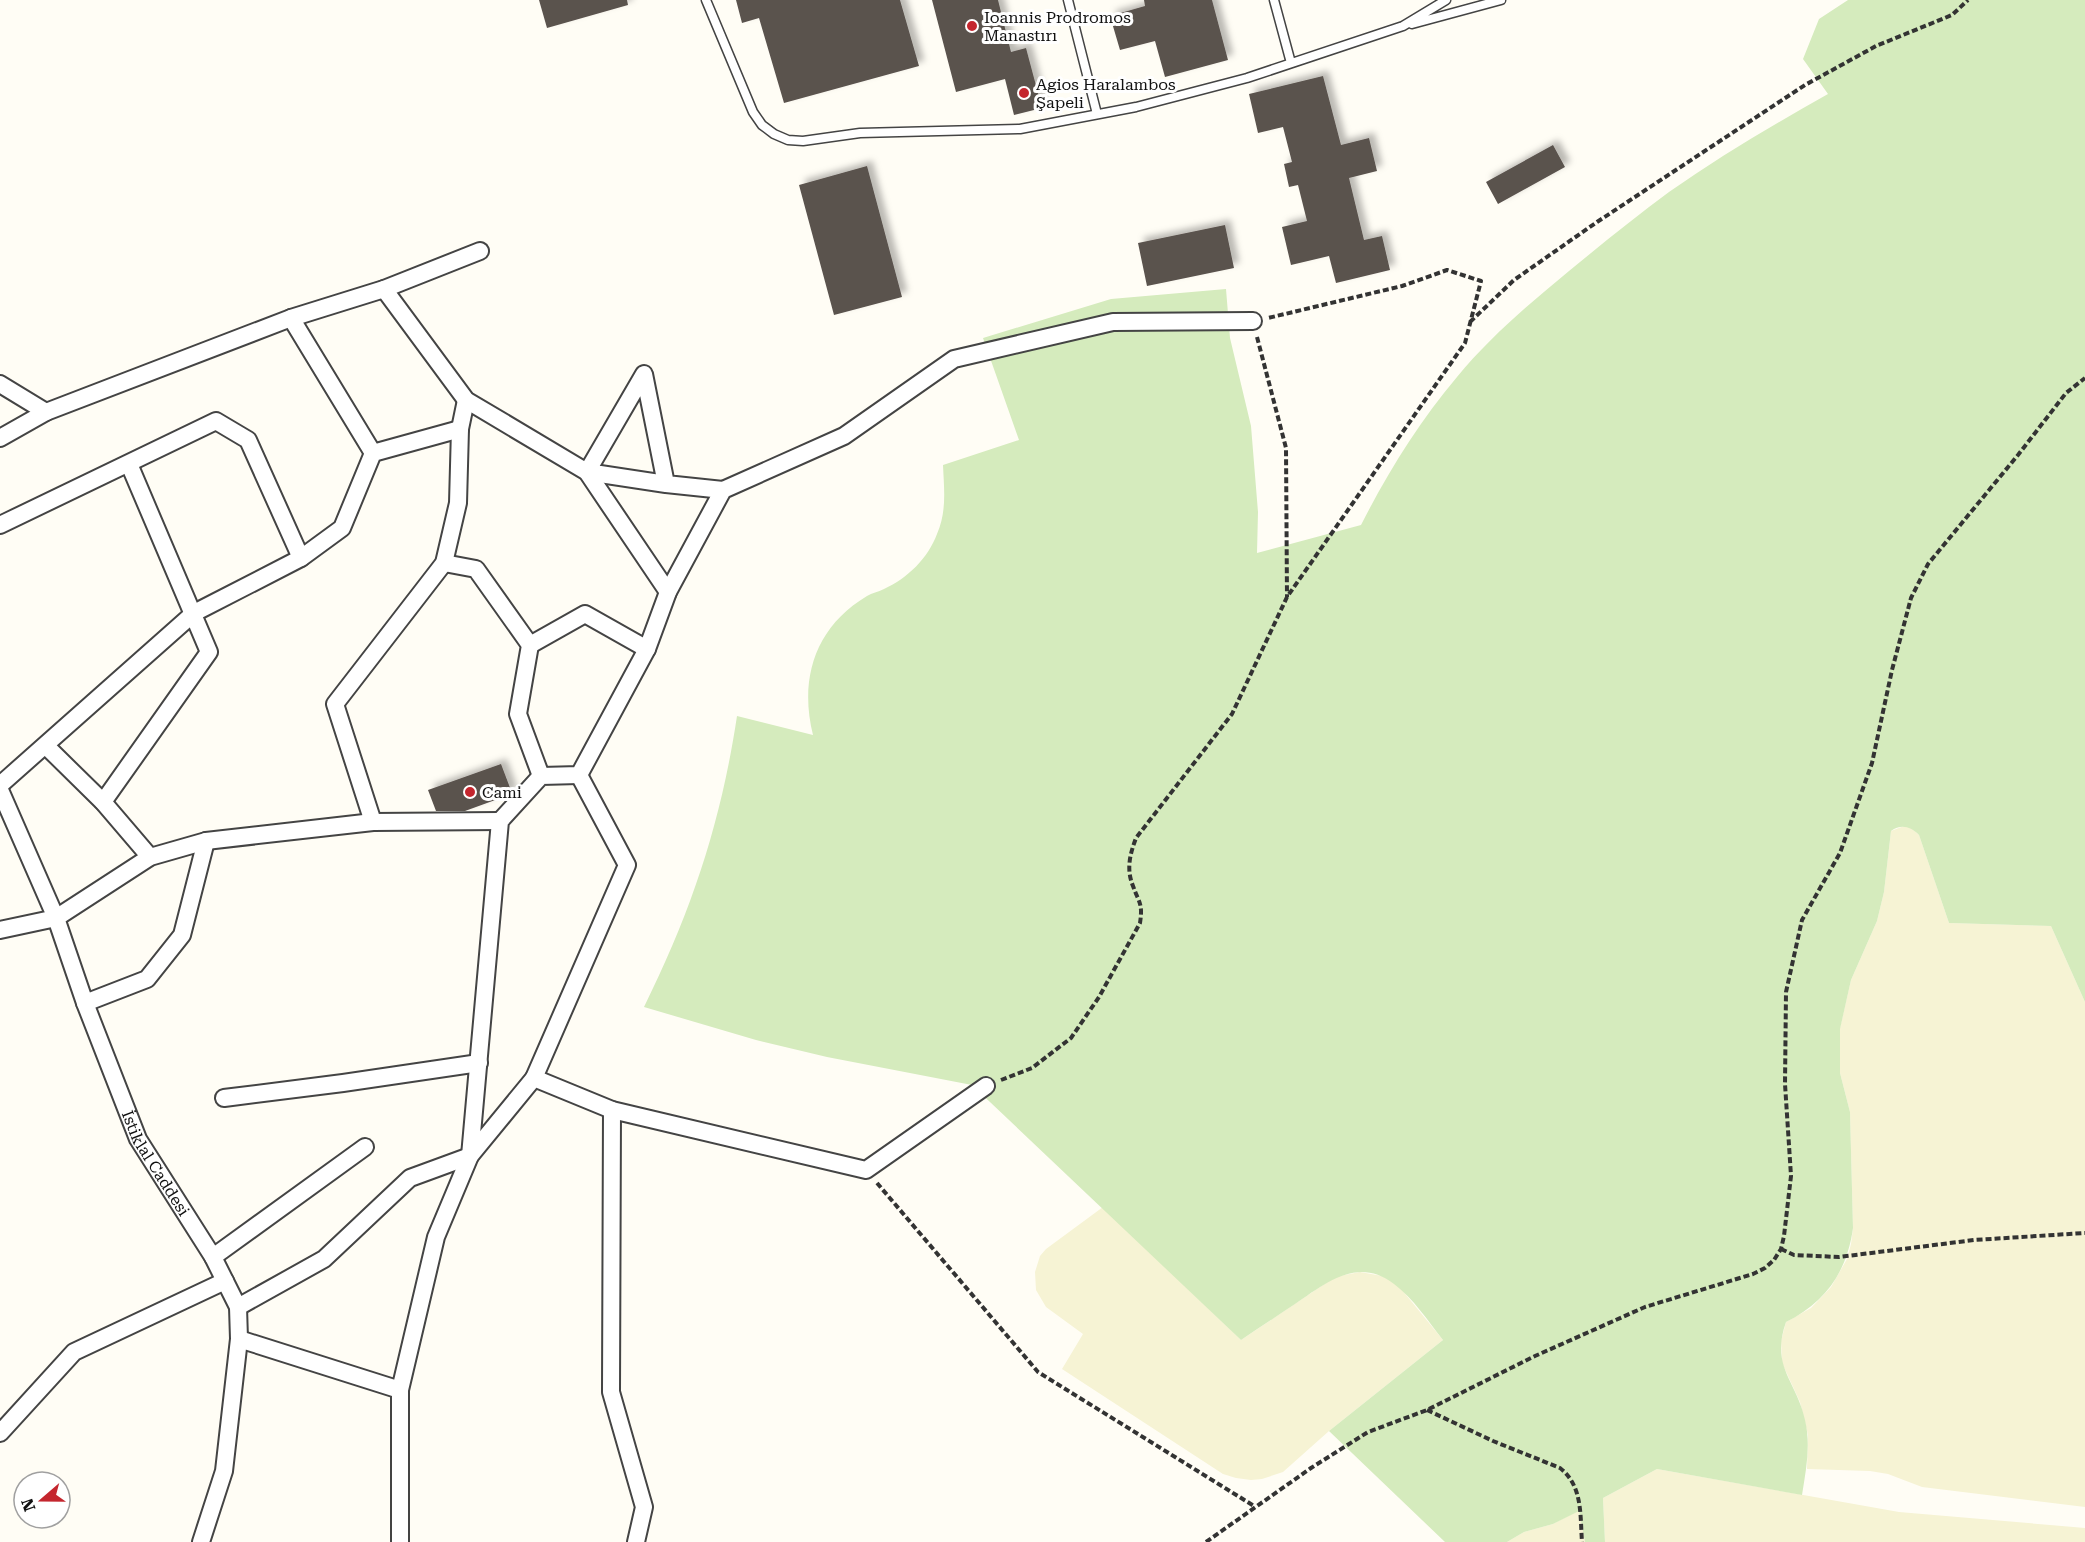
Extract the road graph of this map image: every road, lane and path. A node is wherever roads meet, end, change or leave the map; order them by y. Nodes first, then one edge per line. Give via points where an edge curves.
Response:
1 (706, 0) edge
2 (1068, 0) edge
3 (1274, 0) edge
4 (1446, 0) edge
5 (1502, 0) edge
6 (1968, 0) edge
7 (1403, 26) junction
8 (1291, 63) junction
9 (1097, 114) junction
10 (480, 251) dead end
11 (384, 289) junction
12 (291, 318) junction
13 (1253, 321) junction
14 (1469, 322) junction
15 (2085, 378) edge
16 (0, 384) edge
17 (466, 400) junction
18 (46, 412) junction
19 (460, 429) junction
20 (0, 438) edge
21 (373, 453) junction
22 (129, 464) junction
23 (587, 472) junction
24 (666, 484) junction
25 (723, 490) junction
26 (0, 525) edge
27 (301, 558) junction
28 (444, 563) junction
29 (669, 592) junction
30 (1287, 597) junction
31 (194, 613) junction
32 (530, 645) junction
33 (647, 649) junction
34 (46, 746) junction
35 (579, 775) junction
36 (541, 776) junction
37 (0, 785) edge
38 (0, 790) edge
39 (103, 802) junction
40 (500, 821) junction
41 (373, 822) junction
42 (206, 841) junction
43 (150, 857) junction
44 (56, 918) junction
45 (0, 930) edge
46 (85, 1003) junction
47 (480, 1063) junction
48 (534, 1078) junction
49 (986, 1086) joint
50 (224, 1098) dead end
51 (612, 1110) junction
52 (365, 1147) dead end
53 (470, 1156) junction
54 (866, 1170) junction
55 (2085, 1233) edge
56 (1781, 1249) junction
57 (213, 1257) junction
58 (225, 1281) junction
59 (238, 1307) junction
60 (239, 1339) junction
61 (400, 1390) junction
62 (1427, 1410) junction
63 (0, 1432) edge
64 (1254, 1506) junction
65 (201, 1542) edge
66 (400, 1542) edge
67 (636, 1542) edge
68 (1206, 1542) edge
69 (1582, 1542) edge

1 - 9 lane via 753,112 762,125 788,140 860,133 1020,129
2 - 9 lane
3 - 8 lane
4 - 7 lane
5 - 7 lane
6 - 14 path via 1953,15 1876,46 1805,85 1523,273
7 - 8 lane
8 - 9 lane via 1248,78
10 - 11 street
11 - 12 street
11 - 17 street
12 - 18 street
12 - 21 street
13 - 14 path via 1402,286 1447,270 1480,281
13 - 25 street via 1113,322 954,359 844,436
13 - 30 path via 1286,448
14 - 30 path via 1465,343
15 - 56 path via 2066,393 1928,564 1911,598 1872,763 1839,854 1802,921 1786,992 1785,1084 1791,1176
16 - 18 street
17 - 19 street
17 - 23 street
18 - 20 street
19 - 21 street
19 - 28 street via 458,503
21 - 27 street via 342,528
22 - 26 street
22 - 27 street via 216,422 248,440
22 - 31 street
23 - 24 street
23 - 24 street via 644,374
23 - 29 street
24 - 25 street
25 - 29 street
27 - 31 street
28 - 32 street via 476,569
28 - 41 street via 335,704
29 - 33 street
30 - 49 path via 1232,714 1136,838 1129,870 1140,897 1140,923 1099,997 1071,1038 1032,1068
31 - 34 street
31 - 39 street via 209,652
32 - 33 street via 585,614
32 - 36 street via 518,714
33 - 35 street
34 - 37 street
34 - 39 street
35 - 36 street
35 - 48 street via 627,865
36 - 40 street
38 - 44 street, İstiklal Caddesi
39 - 43 street
40 - 41 street
40 - 47 street
41 - 42 street
42 - 43 street
42 - 46 street via 182,935 147,980
43 - 44 street
44 - 45 street
44 - 46 street, İstiklal Caddesi
46 - 57 street, İstiklal Caddesi via 138,1139
47 - 50 street
47 - 53 street
48 - 51 street
48 - 53 street
49 - 54 street
51 - 54 street
51 - 67 street via 611,1392 644,1508
52 - 57 street
53 - 59 street via 410,1178 324,1259
53 - 61 street via 436,1237
54 - 64 path via 1038,1372
55 - 56 path via 1974,1240 1839,1257 1794,1254
56 - 62 path via 1774,1260 1753,1274 1645,1307
57 - 58 street, İstiklal Caddesi
58 - 59 street, İstiklal Caddesi
58 - 63 street via 74,1352
59 - 60 street, İstiklal Caddesi
60 - 61 street
60 - 65 street, İstiklal Caddesi via 224,1471
61 - 66 street
62 - 64 path via 1368,1432
62 - 69 path via 1568,1474 1578,1493
64 - 68 path

